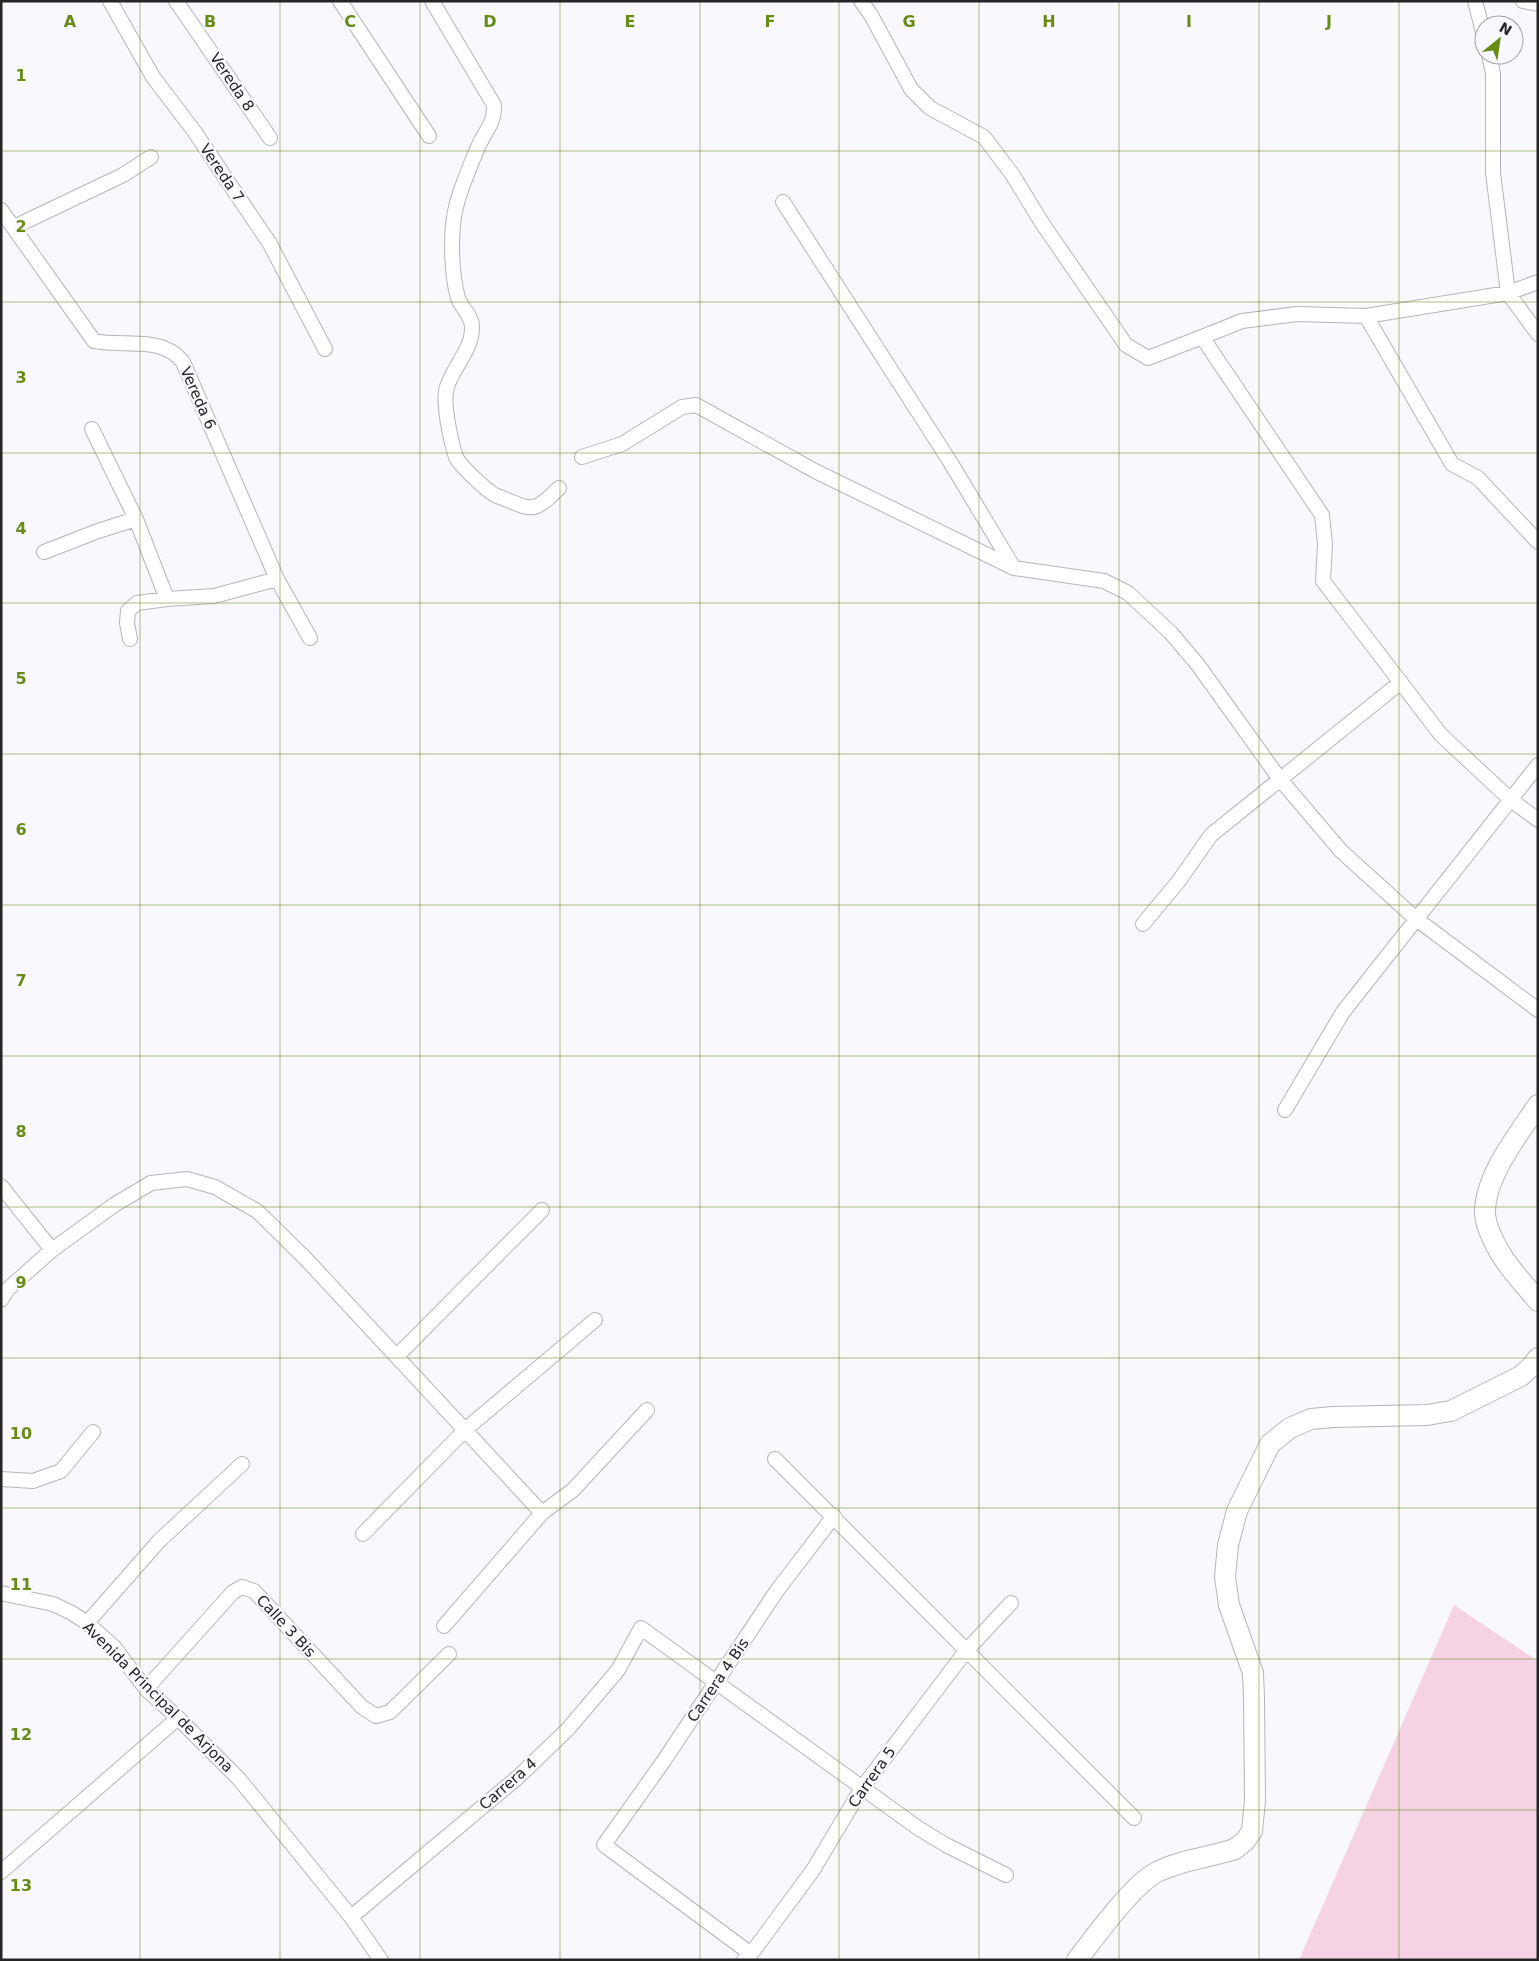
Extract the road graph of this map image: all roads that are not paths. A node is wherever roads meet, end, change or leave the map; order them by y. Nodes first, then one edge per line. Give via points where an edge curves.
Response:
1 (110, 1) edge
2 (176, 1) edge
3 (340, 1) edge
4 (432, 1) edge
5 (862, 1) edge
6 (1474, 1) edge
7 (1523, 1) edge
8 (1538, 4) edge
9 (1478, 15) edge
10 (1492, 65) edge
11 (429, 136) dead end
12 (270, 138) dead end
13 (151, 158) dead end
14 (783, 202) dead end
15 (1, 210) edge
16 (14, 227) junction
17 (1538, 282) edge
18 (1508, 293) junction
19 (1366, 316) junction
20 (1538, 334) edge
21 (1202, 337) junction
22 (325, 349) dead end
23 (92, 429) dead end
24 (582, 457) dead end
25 (559, 488) dead end
26 (136, 519) junction
27 (1538, 542) edge
28 (44, 552) dead end
29 (1014, 568) junction
30 (277, 579) junction
31 (167, 598) junction
32 (310, 638) dead end
33 (130, 639) dead end
34 (1401, 682) junction
35 (1538, 765) edge
36 (1279, 778) junction
37 (1512, 800) junction
38 (1538, 820) edge
39 (1416, 918) junction
40 (1143, 924) dead end
41 (1538, 1010) edge
42 (1538, 1105) edge
43 (1285, 1110) dead end
44 (1, 1186) edge
45 (542, 1210) dead end
46 (52, 1250) junction
47 (1, 1300) edge
48 (1538, 1301) edge
49 (595, 1320) dead end
50 (397, 1356) junction
51 (1538, 1358) edge
52 (647, 1410) dead end
53 (466, 1429) junction
54 (93, 1432) dead end
55 (775, 1459) dead end
56 (242, 1464) dead end
57 (1, 1479) edge
58 (542, 1513) junction
59 (834, 1516) junction
60 (363, 1534) dead end
61 (1, 1593) edge
62 (1012, 1603) dead end
63 (87, 1623) junction
64 (444, 1626) dead end
65 (966, 1650) junction
66 (449, 1654) dead end
67 (717, 1681) junction
68 (146, 1689) junction
69 (178, 1718) junction
70 (862, 1788) junction
71 (1134, 1818) dead end
72 (1, 1872) edge
73 (1006, 1875) dead end
74 (351, 1917) junction
75 (747, 1957) edge
76 (381, 1960) edge
77 (1076, 1960) edge

1 - 22 street, Vereda 7 via 153,77 194,131 270,244
2 - 12 street, Vereda 8
3 - 11 street
4 - 25 street via 494,105 494,116 456,207 453,271 458,299 473,327 447,387 446,411 457,459 493,494 530,509 542,505
5 - 21 street via 911,89 930,108 984,137 1126,345 1148,358
6 - 9 street
7 - 8 street
10 - 18 street via 1493,173
13 - 16 street via 123,175
14 - 29 street via 949,460
15 - 16 street, Vereda 6
16 - 30 street, Vereda 6 via 94,341 156,346 172,351 183,362
17 - 18 street
18 - 19 street
18 - 20 street
19 - 21 street via 1297,314 1242,321
19 - 27 street via 1452,464 1478,478
21 - 34 street via 1322,515 1325,544 1323,581
23 - 26 street
24 - 29 street via 622,444 682,407 696,405 815,471
26 - 28 street
26 - 31 street
29 - 36 street via 1104,581 1128,593 1171,633 1198,665
30 - 31 street via 214,596
30 - 32 street, Vereda 6
31 - 33 street via 137,603 128,611
34 - 36 street
34 - 37 street via 1441,735
35 - 37 street
36 - 39 street via 1341,851
36 - 40 street via 1211,835
37 - 38 street
37 - 39 street
39 - 41 street
39 - 43 street via 1343,1012
42 - 48 main road via 1499,1166 1486,1197 1485,1216 1502,1257
44 - 46 street
45 - 50 street
46 - 47 street via 8,1289
46 - 50 street via 114,1204 151,1183 187,1179 215,1187 257,1211
49 - 53 street
50 - 53 street
51 - 77 main road via 1521,1376 1451,1411 1427,1415 1311,1419 1290,1428 1270,1444 1237,1511 1228,1545 1225,1577 1229,1605 1253,1673 1255,1801 1252,1831 1246,1841 1235,1849 1168,1867 1142,1882
52 - 58 street via 572,1490
53 - 58 street
53 - 60 street
54 - 57 street via 61,1471 33,1481
55 - 59 street
56 - 63 street via 159,1541
58 - 64 street
59 - 65 street
59 - 67 street, Carrera 4 Bis via 776,1592
61 - 63 street, Avenida Principal de Arjona via 53,1604
62 - 65 street, Carrera 5
63 - 68 street, Avenida Principal de Arjona via 114,1647
65 - 70 street, Carrera 5
65 - 71 street
66 - 68 street, Calle 3 Bis via 390,1712 376,1716 362,1707 254,1591 242,1587 233,1592
67 - 70 street
67 - 74 street, Carrera 4 via 641,1628 618,1670 568,1729 517,1778
67 - 75 street, Carrera 4 Bis via 604,1845
68 - 69 street, Avenida Principal de Arjona
69 - 72 street
69 - 74 street, Avenida Principal de Arjona via 240,1779
70 - 73 street via 946,1845
70 - 75 street, Carrera 5 via 813,1870
74 - 76 street, Avenida Principal de Arjona

